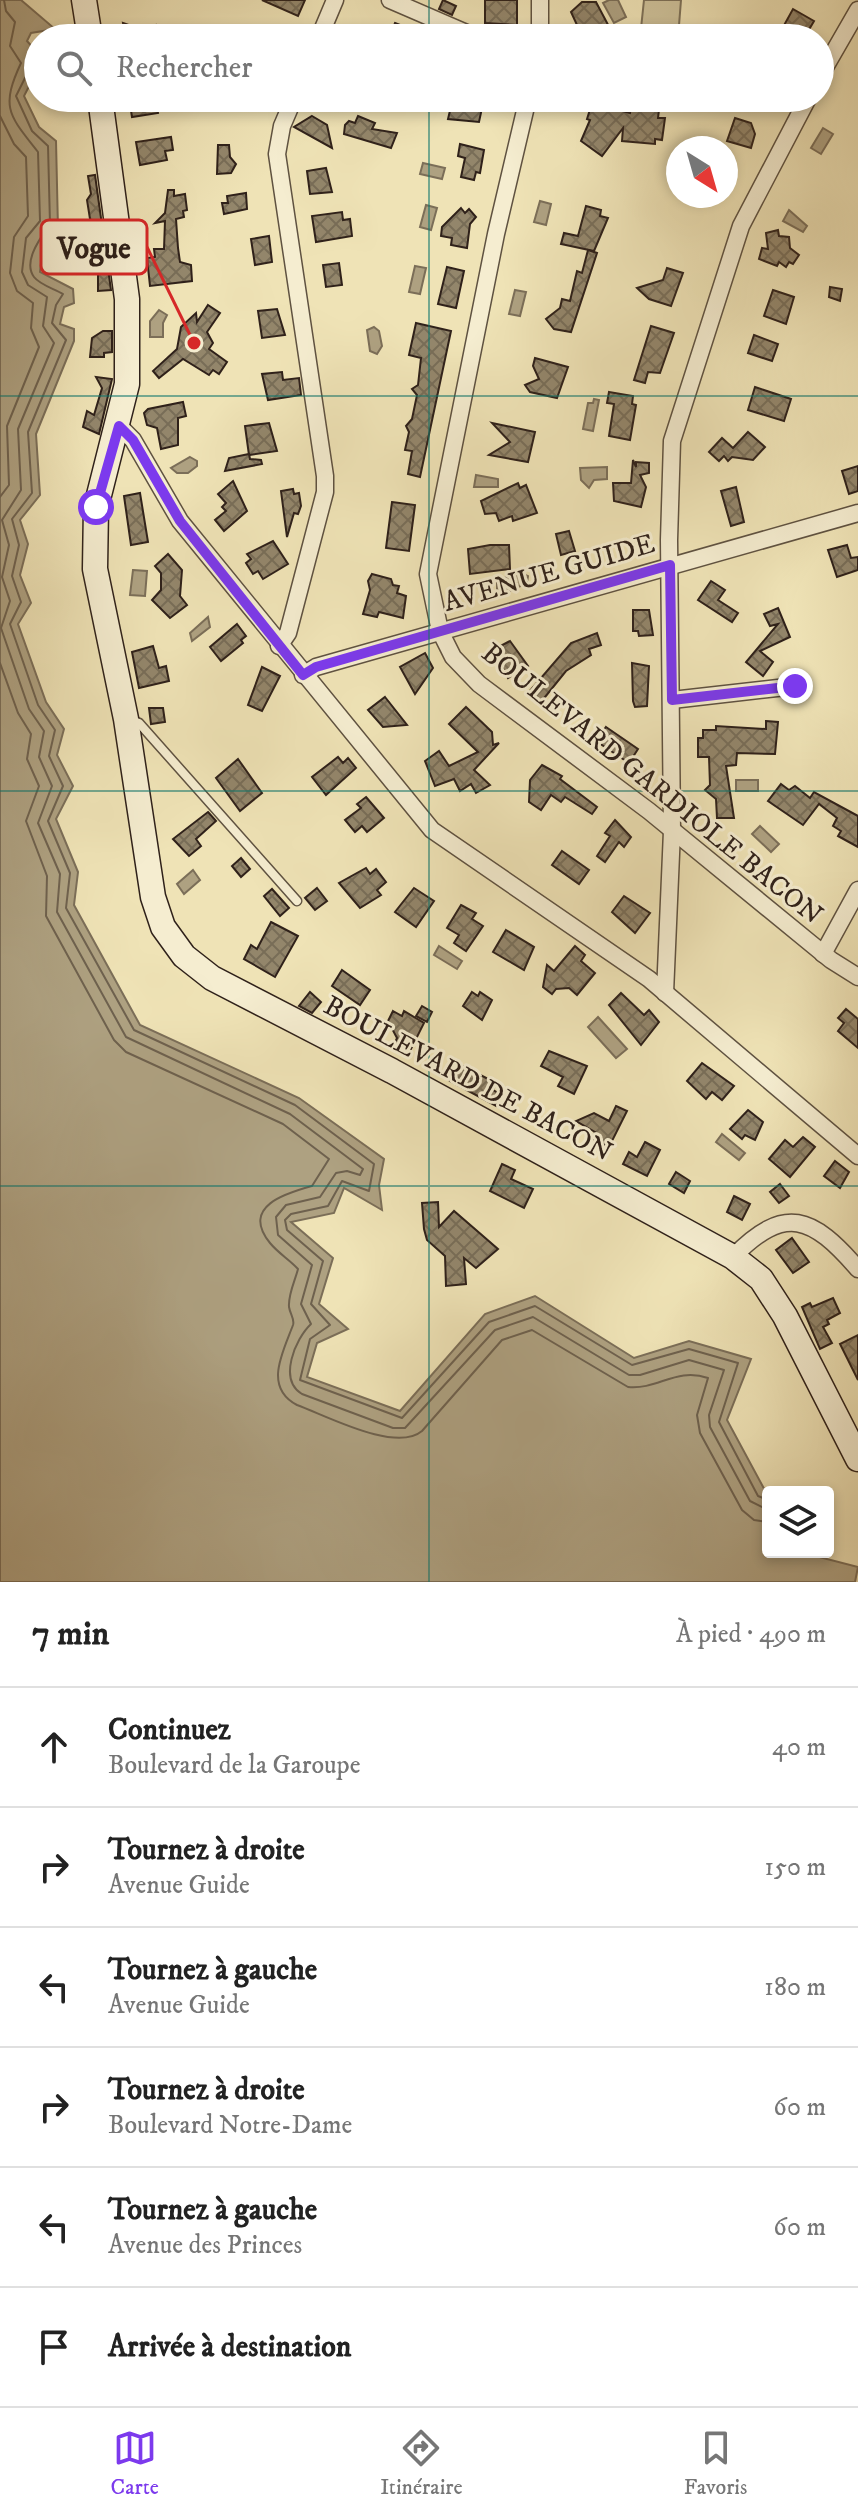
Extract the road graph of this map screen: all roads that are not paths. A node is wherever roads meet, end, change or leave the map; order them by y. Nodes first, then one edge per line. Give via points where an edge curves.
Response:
1 (84, 0) edge
2 (335, 0) edge
3 (390, 0) edge
4 (540, 0) edge
5 (858, 10) edge
6 (88, 24) edge
7 (325, 24) edge
8 (446, 24) edge
9 (540, 24) edge
10 (834, 52) edge
11 (102, 112) edge
12 (288, 112) edge
13 (525, 112) edge
14 (801, 112) edge
15 (119, 426) junction
16 (858, 513) edge
17 (670, 565) junction
18 (440, 631) junction
19 (279, 646) junction
20 (303, 675) junction
21 (795, 686) dead end
22 (672, 700) junction
23 (126, 719) junction
24 (672, 831) junction
25 (858, 890) edge
26 (297, 901) dead end
27 (823, 954) junction
28 (858, 977) edge
29 (665, 993) junction
30 (858, 1156) edge
31 (733, 1257) junction
32 (858, 1269) edge
33 (858, 1459) edge

1 - 6 street
2 - 7 street
3 - 8 street
4 - 9 street
5 - 10 street
11 - 15 street, BOULEVARD DE BACON via 127,299 127,384
12 - 19 street via 277,154 325,492 288,633
13 - 18 street, BOULEVARD GARDIOLE BACON via 428,574
14 - 17 street via 741,226 672,441
15 - 19 street via 133,440 180,521
15 - 23 street, BOULEVARD DE BACON via 96,507 95,569
16 - 17 street, AVENUE GUIDE
17 - 18 street, AVENUE GUIDE
17 - 22 street
18 - 20 street, AVENUE GUIDE
18 - 24 street, BOULEVARD GARDIOLE BACON via 453,657 479,684
19 - 20 street
20 - 29 street via 432,830
21 - 22 street
22 - 24 street
23 - 26 lane via 139,723
23 - 31 street, BOULEVARD DE BACON via 153,897 163,927 184,956 212,978
24 - 27 street, BOULEVARD GARDIOLE BACON
24 - 29 street
25 - 27 street
27 - 28 street, BOULEVARD GARDIOLE BACON
29 - 30 street
31 - 32 street via 753,1237 783,1221 805,1224 834,1241
31 - 33 street, BOULEVARD DE BACON via 761,1279 785,1316

